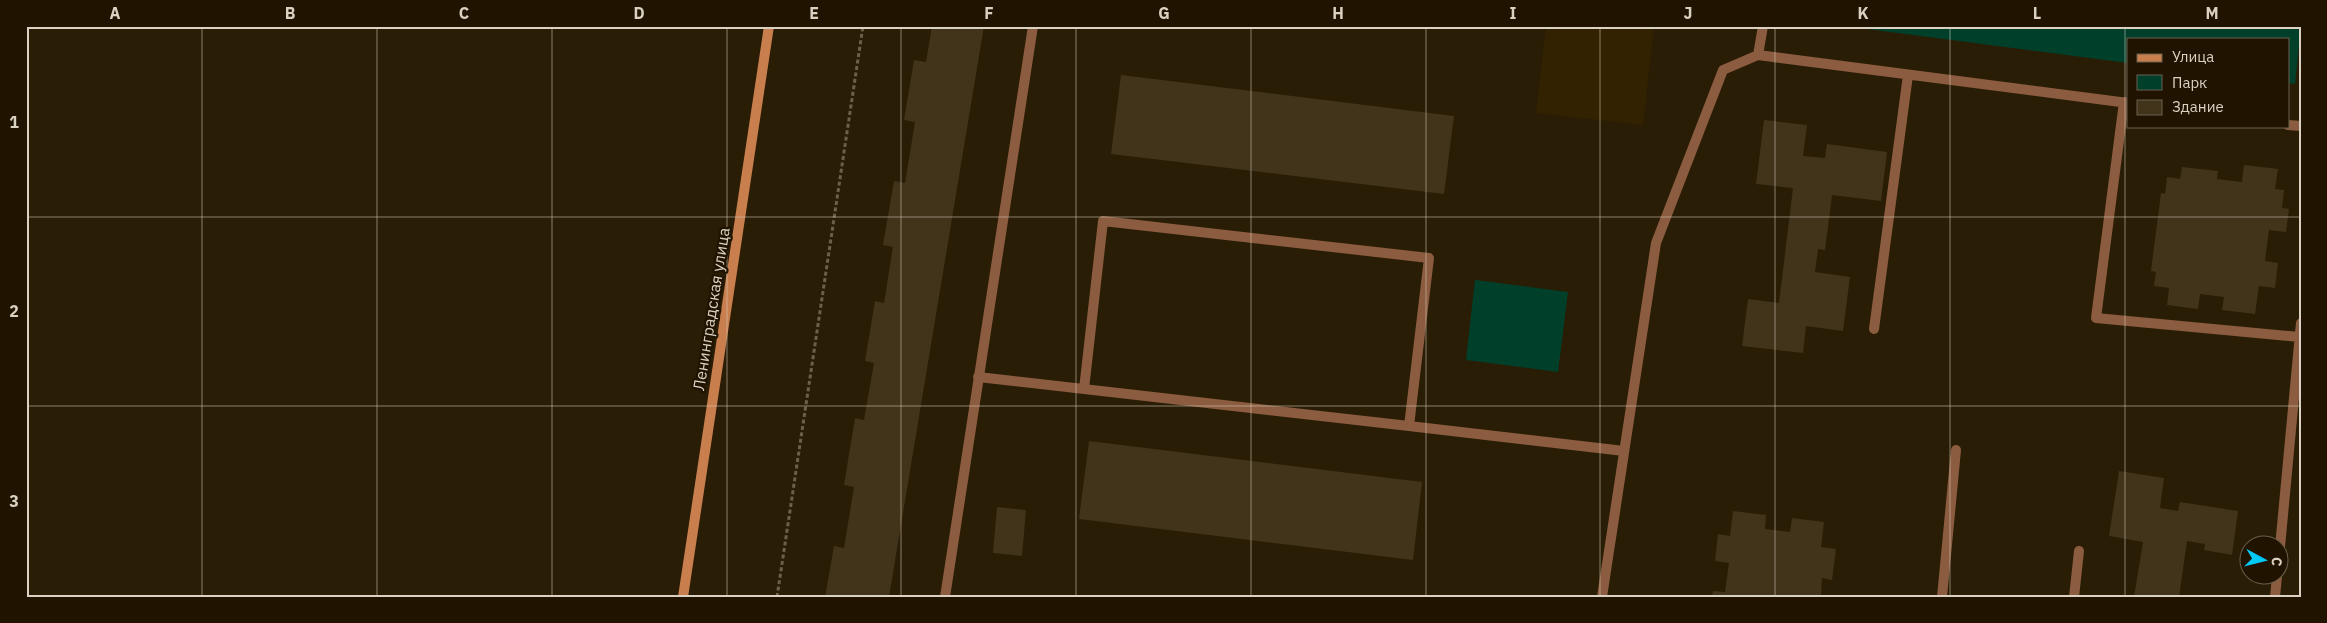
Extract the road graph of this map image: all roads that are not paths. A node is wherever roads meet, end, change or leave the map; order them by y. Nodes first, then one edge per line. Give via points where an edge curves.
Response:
1 (769, 26) edge
2 (1034, 26) edge
3 (1763, 26) edge
4 (1758, 56) junction
5 (1908, 74) junction
6 (2126, 103) edge
7 (2301, 323) edge
8 (1874, 329) dead end
9 (2299, 337) junction
10 (978, 377) junction
11 (1084, 389) junction
12 (1410, 426) junction
13 (1956, 450) dead end
14 (1624, 451) junction
15 (2281, 536) edge
16 (2079, 550) dead end
17 (683, 597) edge
18 (944, 597) edge
19 (1602, 597) edge
20 (1942, 597) edge
21 (2074, 597) edge

1 - 17 street, Ленинградская улица
2 - 10 lane
3 - 4 lane
4 - 5 lane
4 - 14 lane via 1723,70 1656,243
5 - 6 lane
5 - 8 lane
6 - 9 lane via 2096,318
7 - 9 lane
9 - 15 lane
10 - 11 lane
10 - 18 lane
11 - 12 lane
11 - 12 lane via 1103,221 1271,240 1429,258
12 - 14 lane
13 - 20 lane
14 - 19 lane
16 - 21 lane

